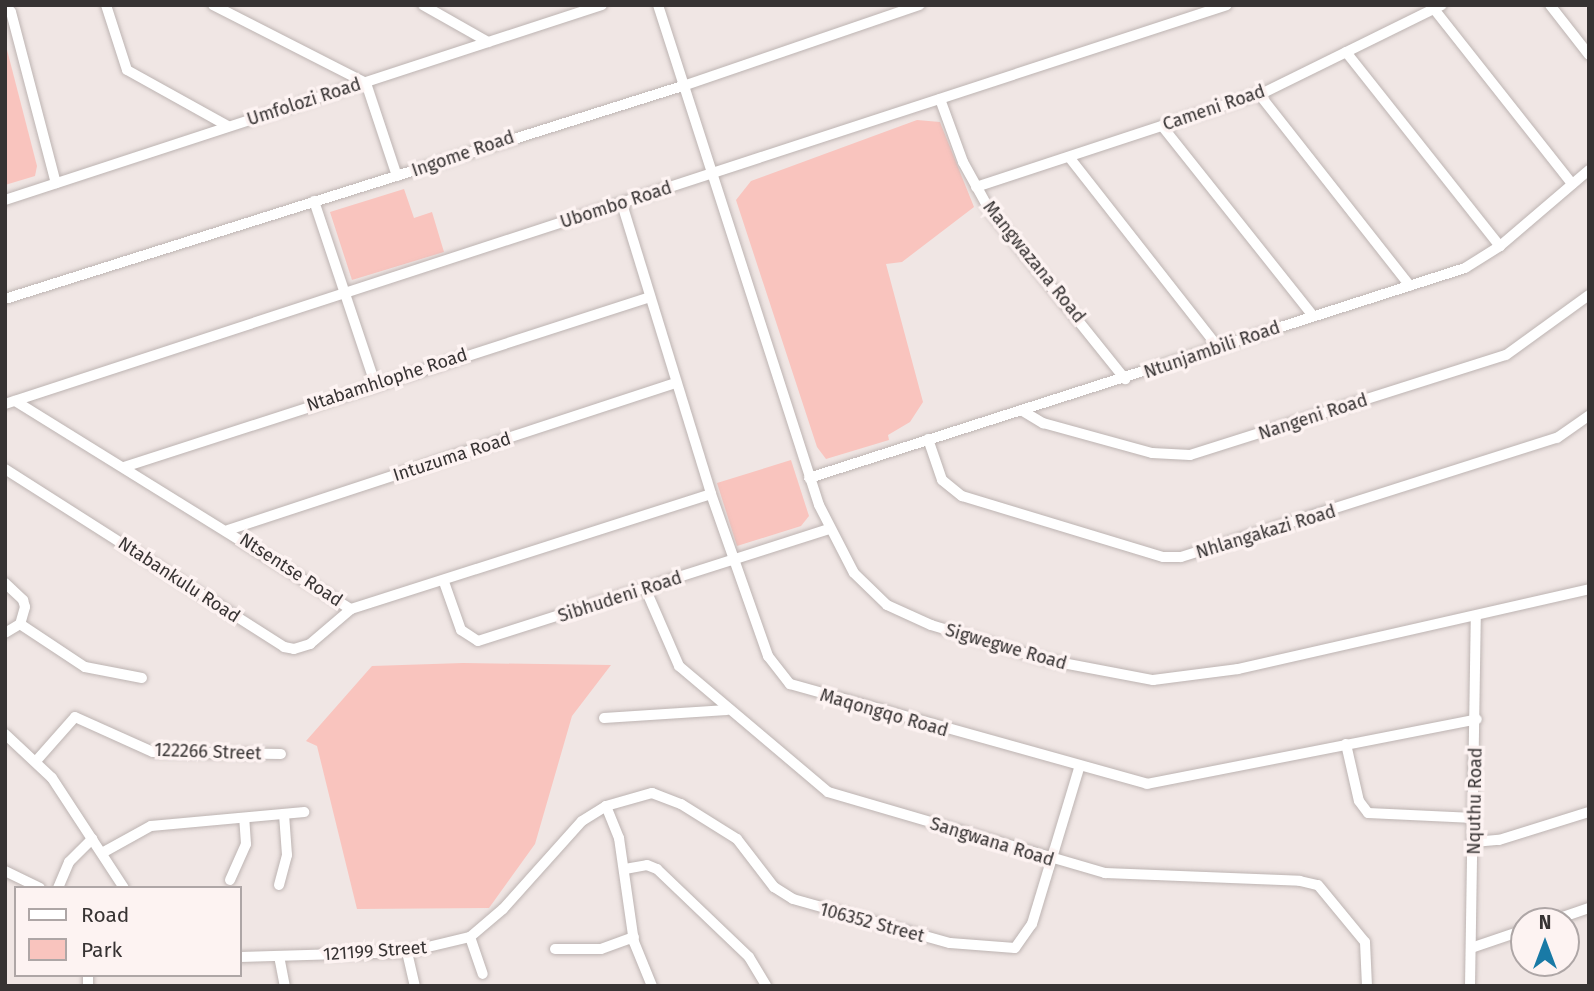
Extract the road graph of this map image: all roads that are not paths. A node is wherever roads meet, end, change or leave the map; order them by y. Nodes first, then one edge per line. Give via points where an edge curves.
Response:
1 (106, 5) edge
2 (213, 5) edge
3 (423, 5) edge
4 (602, 5) edge
5 (658, 5) edge
6 (920, 5) edge
7 (1227, 5) edge
8 (1550, 5) edge
9 (1438, 7) edge
10 (12, 8) edge
11 (488, 42) junction
12 (1346, 52) junction
13 (1589, 55) edge
14 (366, 83) junction
15 (686, 85) junction
16 (1259, 94) junction
17 (940, 99) junction
18 (228, 126) junction
19 (1162, 126) junction
20 (1069, 157) junction
21 (1589, 170) edge
22 (711, 173) junction
23 (397, 176) junction
24 (56, 183) junction
25 (1573, 184) junction
26 (976, 187) junction
27 (5, 200) edge
28 (314, 201) junction
29 (622, 204) junction
30 (1500, 246) junction
31 (1410, 286) junction
32 (347, 293) junction
33 (1589, 295) edge
34 (650, 296) junction
35 (5, 299) edge
36 (1313, 316) junction
37 (1219, 348) junction
38 (1125, 379) junction
39 (375, 383) junction
40 (675, 383) junction
41 (10, 402) edge
42 (1021, 410) junction
43 (1589, 416) edge
44 (928, 439) junction
45 (124, 467) junction
46 (5, 469) edge
47 (809, 478) junction
48 (711, 494) junction
49 (829, 529) junction
50 (228, 530) junction
51 (735, 560) junction
52 (444, 582) junction
53 (5, 583) edge
54 (1589, 589) edge
55 (646, 590) junction
56 (351, 609) junction
57 (1476, 616) junction
58 (20, 624) junction
59 (5, 633) edge
60 (142, 678) dead end
61 (727, 710) junction
62 (604, 718) dead end
63 (1477, 719) junction
64 (5, 734) edge
65 (1346, 744) junction
66 (281, 754) dead end
67 (37, 760) junction
68 (1079, 768) junction
69 (606, 806) junction
70 (304, 812) dead end
71 (1589, 812) edge
72 (284, 814) junction
73 (244, 818) junction
74 (1474, 818) junction
75 (92, 839) junction
76 (1474, 842) junction
77 (102, 853) junction
78 (1048, 859) junction
79 (625, 869) junction
80 (5, 871) edge
81 (230, 880) dead end
82 (279, 885) dead end
83 (36, 886) edge
84 (59, 886) edge
85 (123, 886) edge
86 (1510, 935) edge
87 (470, 937) junction
88 (634, 937) junction
89 (555, 948) dead end
90 (1471, 948) junction
91 (407, 952) junction
92 (279, 956) junction
93 (242, 957) edge
94 (483, 974) dead end
95 (766, 985) edge
96 (285, 986) edge
97 (415, 986) edge
98 (652, 986) edge
99 (1367, 986) edge
100 (1470, 986) edge

1 - 18 street via 127,70
2 - 14 street
3 - 11 street
4 - 11 street, Umfolozi Road
5 - 15 street, Sigwegwe Road
6 - 15 street, Ingome Road
7 - 17 street, Ubombo Road
8 - 13 street
9 - 12 street, Cameni Road
9 - 25 street
10 - 24 street
11 - 14 street, Umfolozi Road
12 - 16 street, Cameni Road
12 - 30 street
14 - 18 street, Umfolozi Road
14 - 23 street
15 - 22 street, Sigwegwe Road
15 - 23 street, Ingome Road
16 - 19 street, Cameni Road
16 - 31 street
17 - 22 street, Ubombo Road
17 - 26 street, Mangwazana Road
18 - 24 street, Umfolozi Road
19 - 20 street, Cameni Road
19 - 36 street
20 - 26 street, Cameni Road
20 - 37 street
21 - 25 street, Ntunjambili Road
22 - 29 street, Ubombo Road
22 - 47 street, Sigwegwe Road
23 - 28 street, Ingome Road
24 - 27 street, Umfolozi Road
25 - 30 street, Ntunjambili Road
26 - 38 street, Mangwazana Road
28 - 32 street
28 - 35 street, Ingome Road
29 - 32 street, Ubombo Road
29 - 34 street, Maqongqo Road
30 - 31 street, Ntunjambili Road via 1465,268
31 - 36 street, Ntunjambili Road
32 - 39 street
32 - 41 street, Ubombo Road
33 - 42 street, Nangeni Road via 1506,355 1189,455 1152,453 1043,423
34 - 39 street, Ntabamhlophe Road
34 - 40 street, Maqongqo Road
36 - 37 street, Ntunjambili Road
37 - 38 street, Ntunjambili Road
38 - 42 street, Ntunjambili Road
39 - 45 street, Ntabamhlophe Road
40 - 48 street, Maqongqo Road
40 - 50 street, Intuzuma Road
41 - 45 street, Ntsentse Road
42 - 44 street, Ntunjambili Road
43 - 44 street, Nhlangakazi Road via 1558,438 1181,557 1163,557 962,496 942,480
44 - 47 street, Ntunjambili Road
45 - 50 street, Ntsentse Road
46 - 56 street, Ntabankulu Road via 284,647 310,644
47 - 49 street, Sigwegwe Road
48 - 51 street, Maqongqo Road
48 - 52 street, Ntsentse Road
49 - 51 street, Sibhudeni Road
49 - 57 street, Sigwegwe Road via 854,573 873,593 908,616 1047,660 1132,680 1212,674
50 - 56 street, Ntsentse Road
51 - 55 street, Sibhudeni Road
51 - 68 street, Maqongqo Road via 768,656 790,684
52 - 55 street, Sibhudeni Road via 461,630 478,641
52 - 56 street, Ntsentse Road
53 - 58 street via 23,600
54 - 57 street, Sigwegwe Road
55 - 61 street, Sangwana Road via 679,666
57 - 63 street, Nquthu Road
58 - 59 street
58 - 60 street via 85,667
61 - 62 street
61 - 78 street, Sangwana Road via 837,797
63 - 65 street, Maqongqo Road
63 - 74 street, Nquthu Road
64 - 67 street
65 - 68 street, Maqongqo Road via 1161,784
65 - 74 street via 1359,801 1368,813
66 - 67 street, 122266 Street via 153,752 75,717
67 - 75 street
68 - 78 street, 106352 Street
69 - 78 street, 106352 Street via 643,794 667,798 737,839 774,887 793,899 950,943 999,950 1014,948 1027,935
69 - 79 street
69 - 87 street, 106352 Street via 582,821 503,909
70 - 72 street
71 - 76 street via 1499,841
72 - 73 street
72 - 82 street via 287,855
73 - 77 street via 151,826
73 - 81 street via 246,844
74 - 76 street, Nquthu Road
75 - 77 street
75 - 84 street via 69,862
76 - 90 street, Nquthu Road
77 - 85 street
78 - 99 street, Sangwana Road via 1130,876 1318,885 1365,942
79 - 88 street
79 - 95 street via 647,865 657,869 749,957
80 - 83 street
86 - 90 street
87 - 91 street, 121199 Street
87 - 94 street
88 - 89 street via 601,949
88 - 98 street
90 - 100 street, Nquthu Road
91 - 92 street, 121199 Street
91 - 97 street
92 - 93 street, 121199 Street
92 - 96 street

